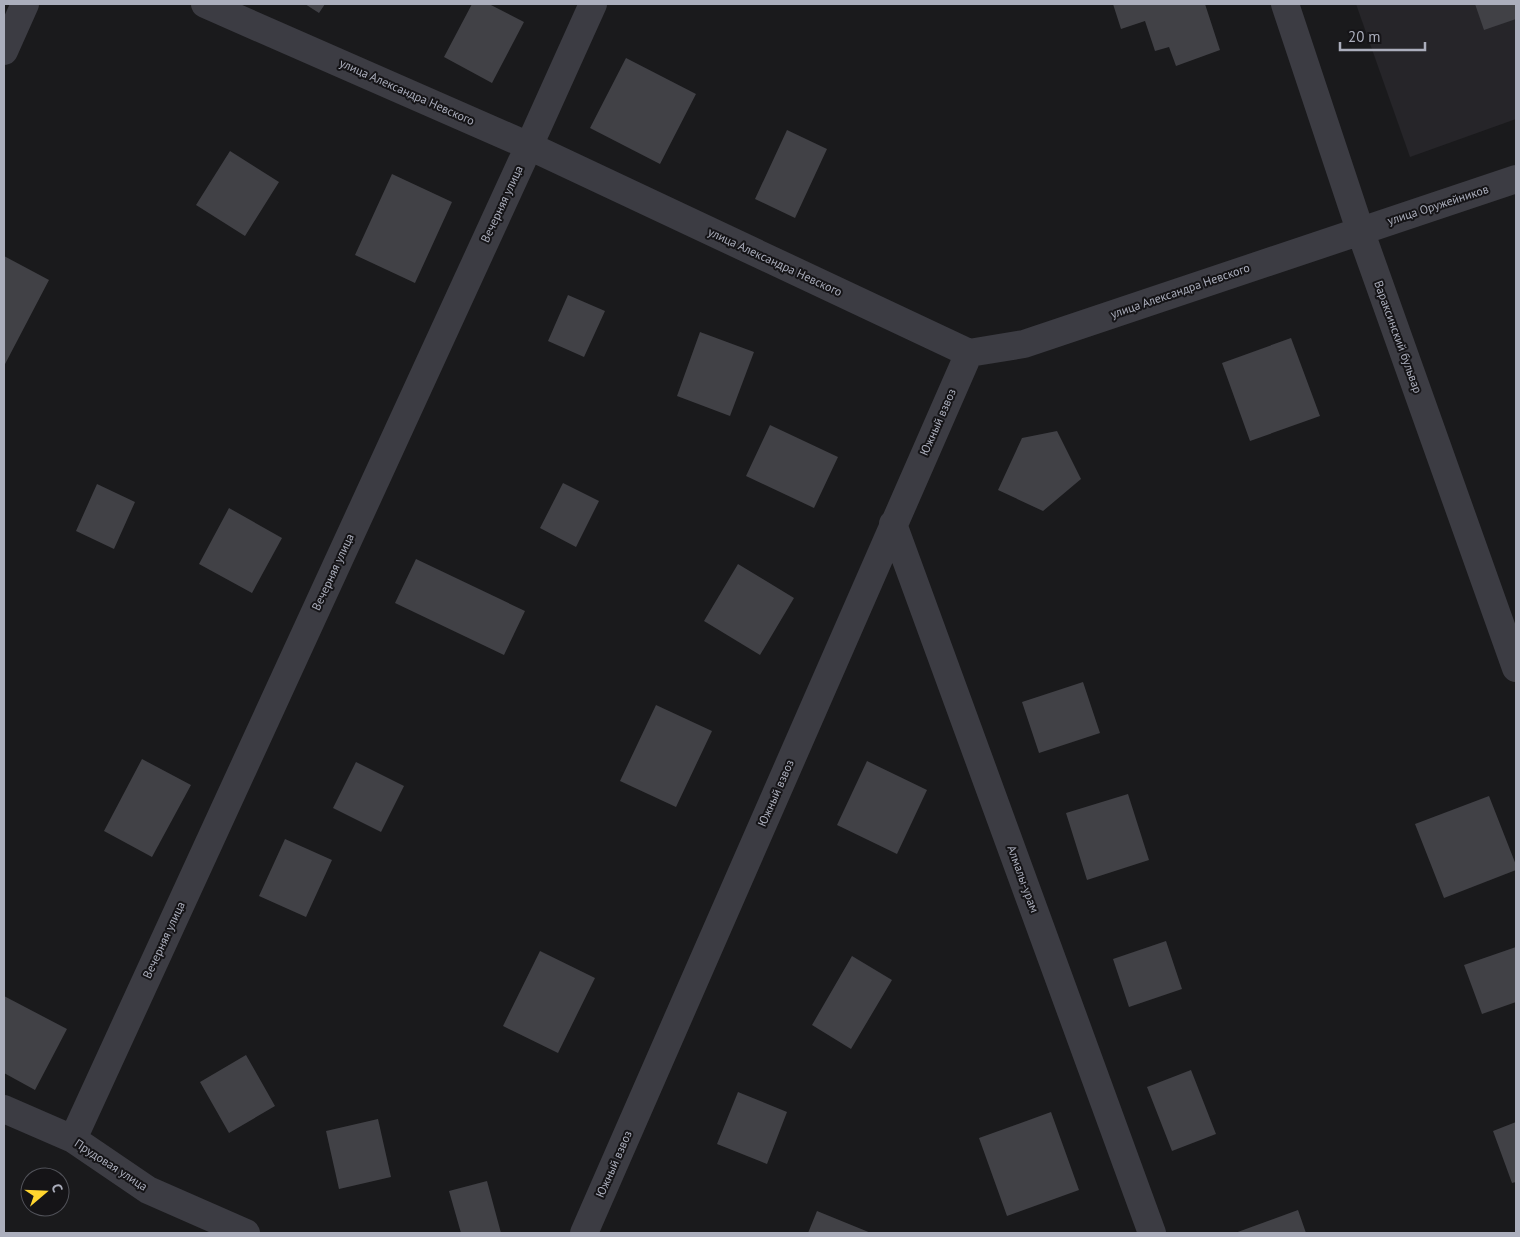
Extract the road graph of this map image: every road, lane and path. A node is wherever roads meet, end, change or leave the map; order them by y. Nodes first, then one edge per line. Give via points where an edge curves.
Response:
1 (26, 4) edge
2 (206, 4) edge
3 (593, 4) edge
4 (1285, 4) edge
5 (4, 51) edge
6 (529, 146) junction
7 (1516, 179) edge
8 (1360, 230) junction
9 (969, 353) junction
10 (893, 524) junction
11 (1516, 668) edge
12 (4, 1109) edge
13 (73, 1139) junction
14 (246, 1233) edge
15 (584, 1233) edge
16 (1152, 1233) edge

1 - 5 street
2 - 6 street, улица Александра Невского
3 - 6 street, Вечерняя улица
4 - 8 street, Вараксинский бульвар
6 - 9 street, улица Александра Невского
6 - 13 street, Вечерняя улица
7 - 8 street, улица Оружейников
8 - 9 street, улица Александра Невского via 1024,344
8 - 11 street, Вараксинский бульвар
9 - 10 street, Южный взвоз
10 - 15 street, Южный взвоз
10 - 16 street, Алмалы-урам
12 - 13 street, Прудовая улица
13 - 14 street, Прудовая улица via 148,1190

